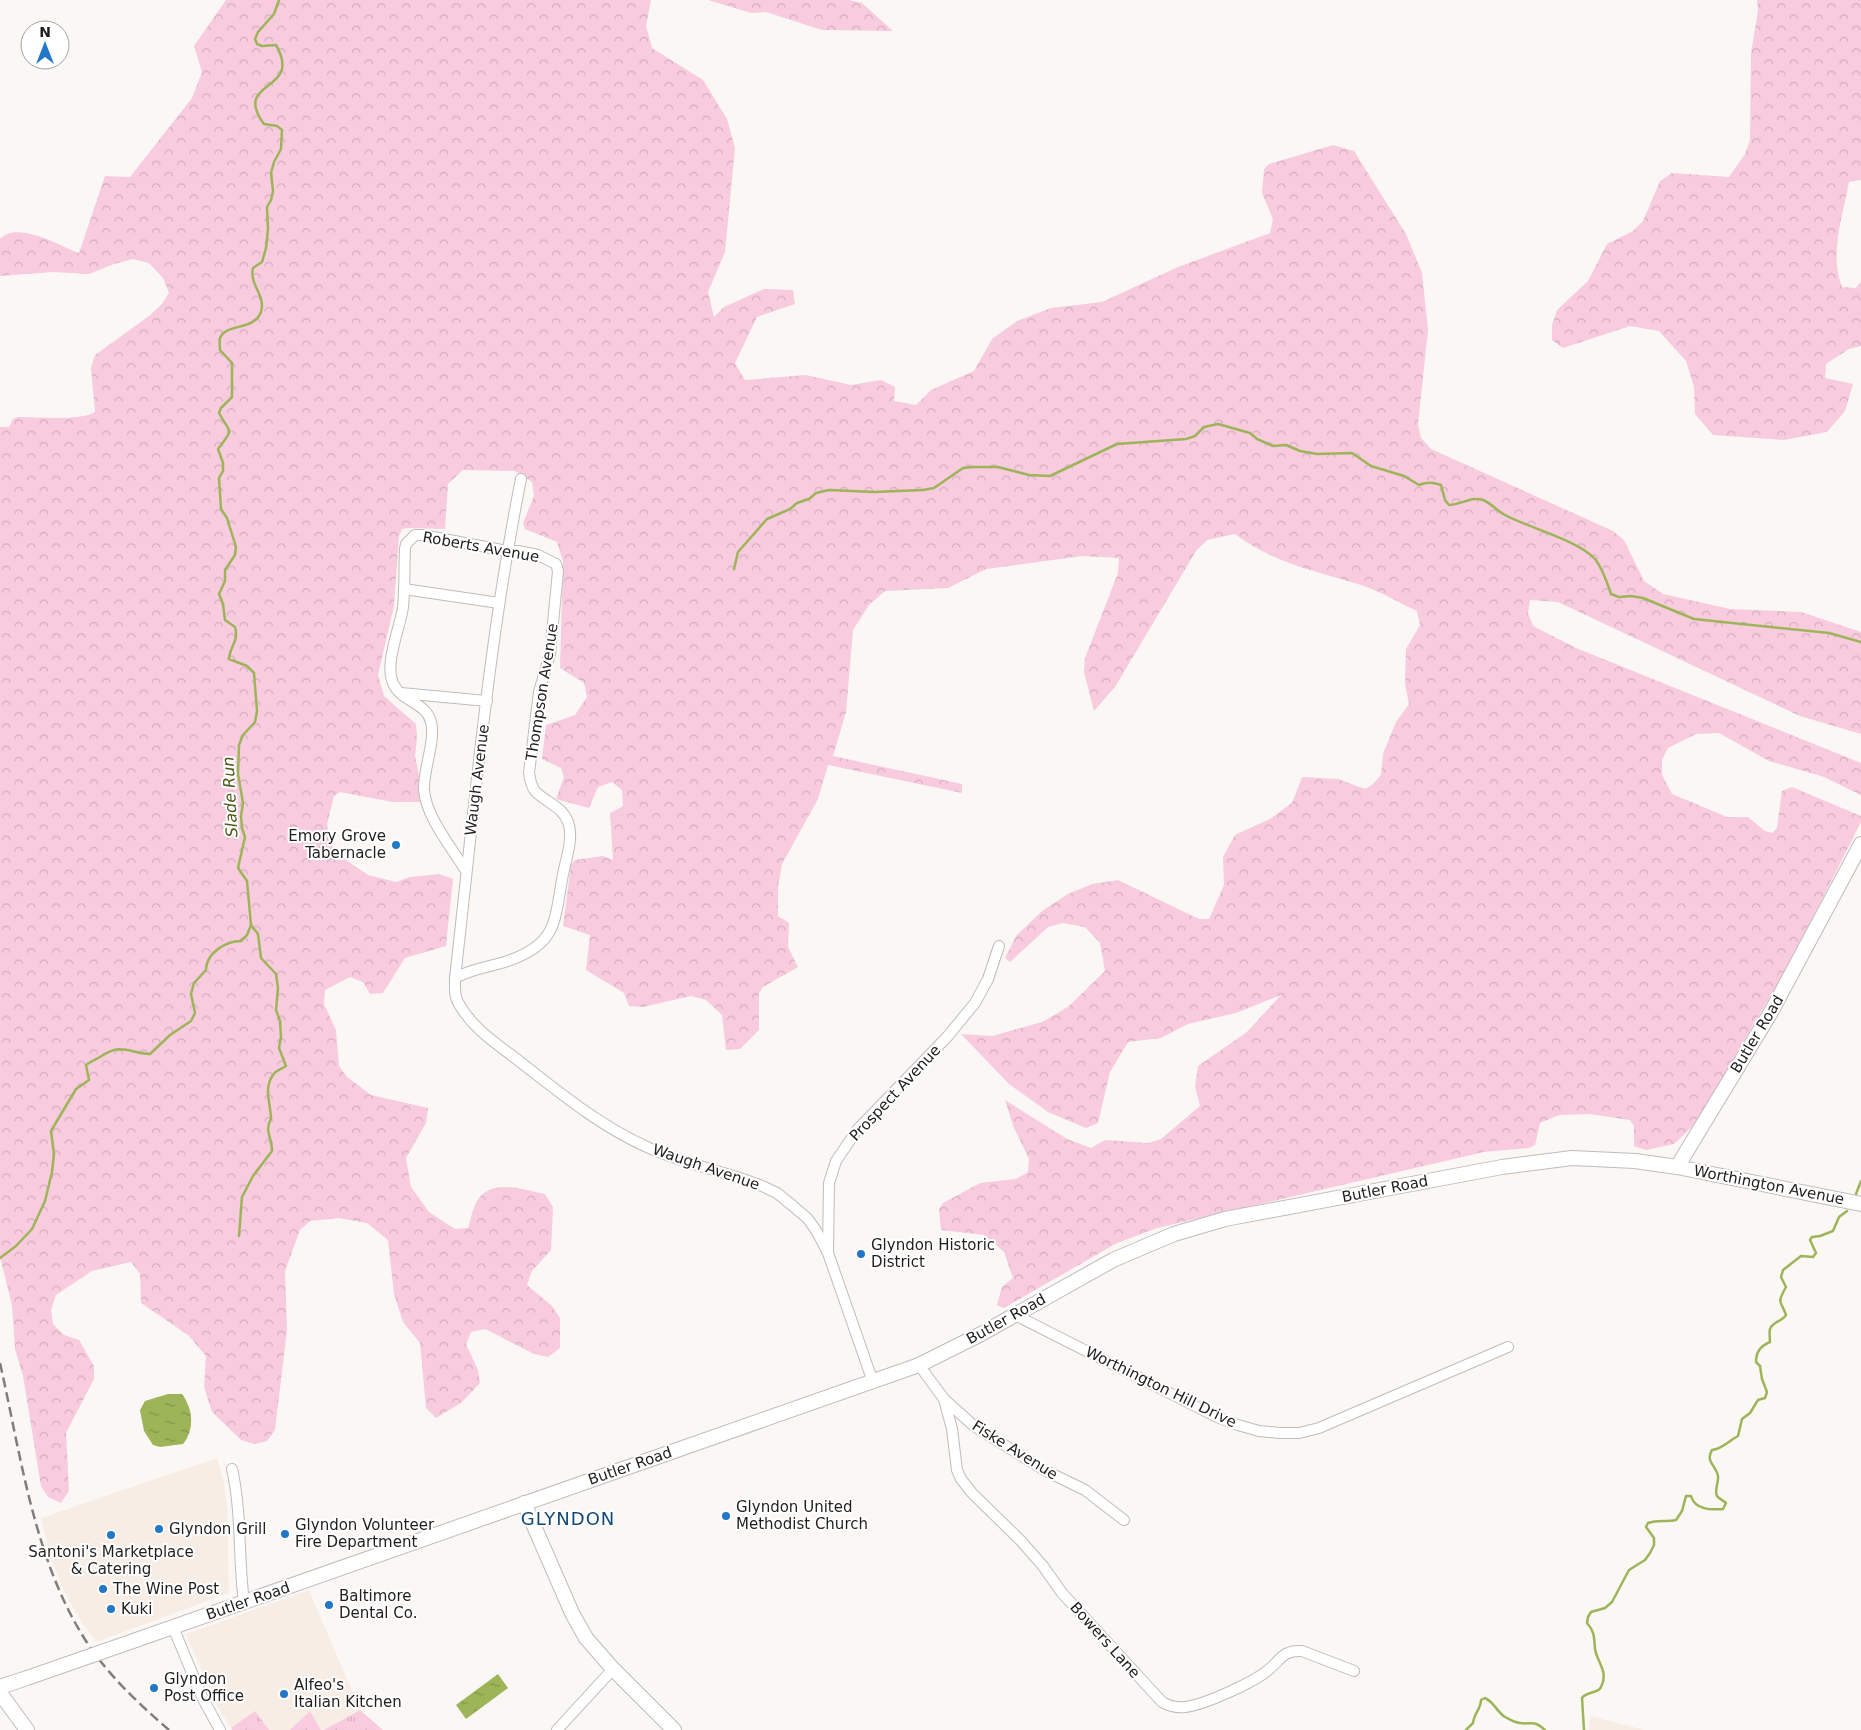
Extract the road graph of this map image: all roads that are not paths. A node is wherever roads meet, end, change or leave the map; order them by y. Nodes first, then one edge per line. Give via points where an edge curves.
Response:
1 (521, 479) dead end
2 (507, 551) junction
3 (556, 564) joint
4 (404, 589) junction
5 (499, 603) junction
6 (400, 692) junction
7 (487, 701) junction
8 (1861, 844) edge
9 (466, 871) junction
10 (999, 946) dead end
11 (455, 978) junction
12 (1678, 1167) junction
13 (1861, 1204) edge
14 (828, 1253) junction
15 (1015, 1315) junction
16 (1508, 1347) dead end
17 (919, 1364) junction
18 (873, 1382) junction
19 (944, 1399) junction
20 (232, 1469) dead end
21 (524, 1504) junction
22 (1124, 1520) dead end
23 (244, 1602) junction
24 (173, 1627) junction
25 (613, 1669) junction
26 (1354, 1671) dead end
27 (0, 1688) edge
28 (0, 1693) edge
29 (27, 1730) edge
30 (220, 1730) edge
31 (557, 1730) edge
32 (674, 1730) edge

1 - 2 street, Waugh Avenue
2 - 3 street, Roberts Avenue via 538,554
2 - 4 street, Roberts Avenue via 414,536 404,550
2 - 5 street, Waugh Avenue
3 - 11 street, Thompson Avenue via 558,580 550,654 539,692 528,773 536,792 562,812 570,830 554,920 547,938 538,946 504,962 480,967
4 - 5 street
4 - 6 street, Roberts Avenue via 390,668 394,686
5 - 7 street, Waugh Avenue
6 - 7 street
6 - 9 street via 425,709 431,723 424,790 434,822
7 - 9 street, Waugh Avenue
8 - 12 main road, Butler Road via 1771,1012
9 - 11 street, Waugh Avenue
10 - 14 street, Prospect Avenue via 976,1003 857,1130 836,1161 828,1195
11 - 14 street, Waugh Avenue via 458,1003 470,1020 554,1088 631,1140 666,1156 743,1178 777,1193 808,1219
12 - 13 main road, Worthington Avenue
12 - 15 main road, Butler Road via 1572,1158 1225,1219 1145,1245
14 - 18 street, Waugh Avenue
15 - 16 street, Worthington Hill Drive via 1217,1417 1259,1431 1280,1434 1319,1428
15 - 17 main road, Butler Road
17 - 18 main road, Butler Road
17 - 19 street, Fiske Avenue
18 - 21 main road, Butler Road
19 - 22 street, Fiske Avenue via 974,1426 1046,1471 1085,1490
19 - 26 street, Bowers Lane via 961,1479 1021,1541 1062,1593 1162,1702 1176,1707 1191,1706 1234,1690 1268,1671 1286,1652 1302,1651
20 - 23 street via 238,1501
21 - 23 main road, Butler Road
21 - 25 main road via 578,1625
23 - 24 main road, Butler Road
24 - 27 main road, Butler Road, bridge
24 - 30 street via 202,1697
25 - 31 street
25 - 32 main road
28 - 29 main road

